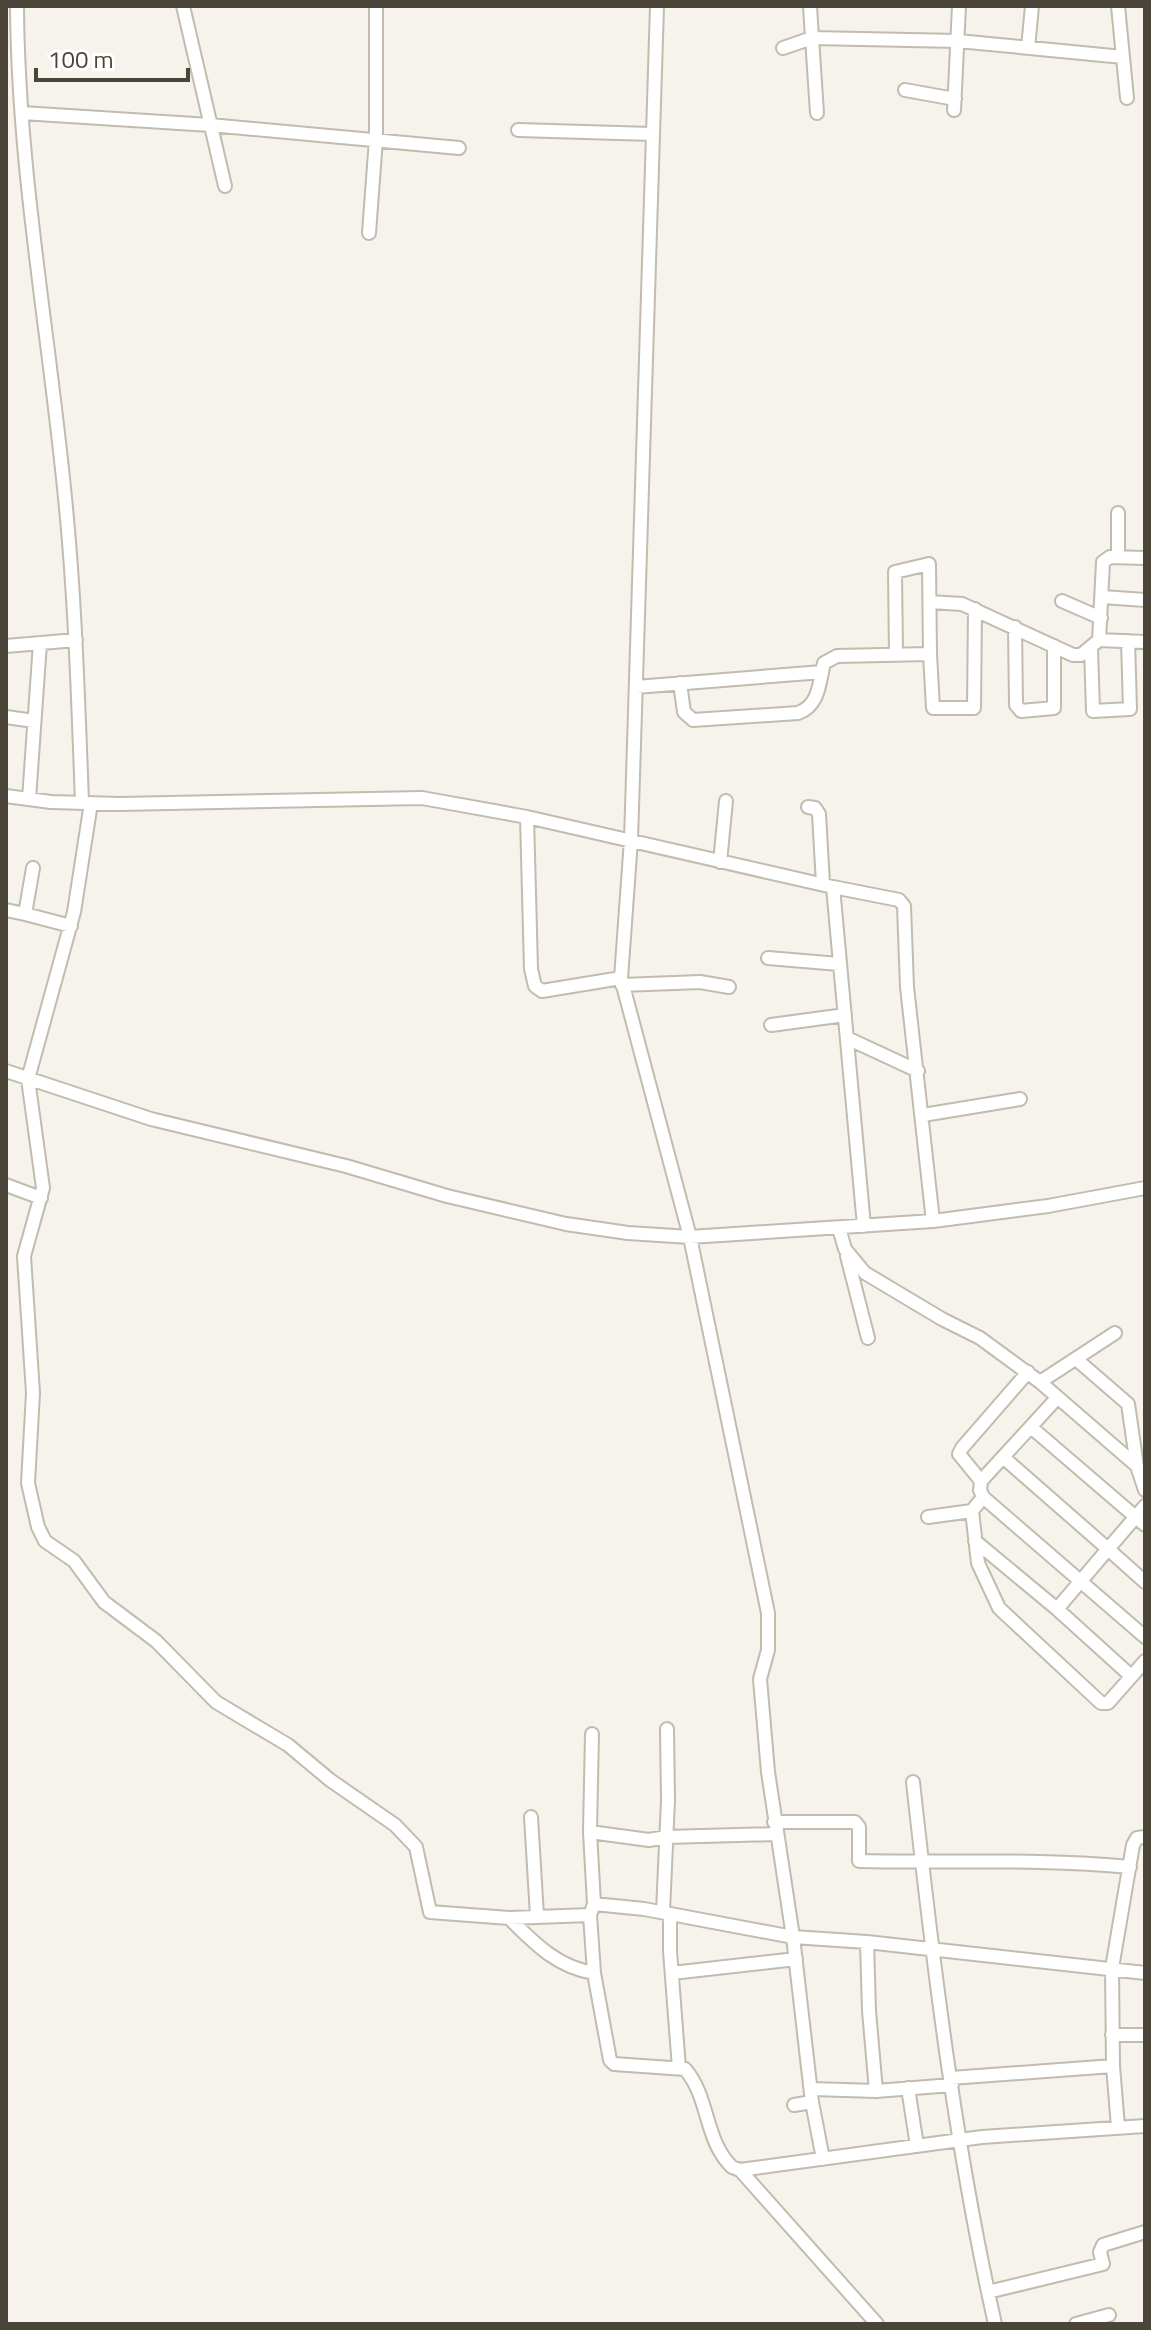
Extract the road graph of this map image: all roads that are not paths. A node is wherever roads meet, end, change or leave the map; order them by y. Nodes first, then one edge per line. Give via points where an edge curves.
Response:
1 (17, 6) edge
2 (183, 6) edge
3 (376, 6) edge
4 (657, 6) edge
5 (810, 6) edge
6 (959, 6) edge
7 (1032, 6) edge
8 (1118, 6) edge
9 (812, 38) junction
10 (958, 41) junction
11 (783, 48) dead end
12 (1028, 48) junction
13 (1123, 57) junction
14 (905, 90) dead end
15 (1127, 98) dead end
16 (22, 113) junction
17 (817, 113) dead end
18 (210, 125) junction
19 (518, 130) dead end
20 (651, 134) junction
21 (376, 139) junction
22 (459, 148) dead end
23 (225, 186) dead end
24 (369, 233) dead end
25 (1118, 513) dead end
26 (1118, 557) junction
27 (1145, 558) edge
28 (1102, 597) junction
29 (1145, 600) edge
30 (1062, 601) dead end
31 (930, 602) junction
32 (975, 609) junction
33 (1101, 618) junction
34 (1015, 627) junction
35 (76, 640) junction
36 (1128, 641) junction
37 (1145, 642) edge
38 (40, 643) junction
39 (1095, 644) junction
40 (6, 646) edge
41 (1054, 646) junction
42 (896, 654) junction
43 (930, 654) junction
44 (822, 672) junction
45 (680, 683) junction
46 (636, 687) junction
47 (6, 717) edge
48 (34, 721) junction
49 (6, 796) edge
50 (29, 799) junction
51 (726, 801) dead end
52 (86, 803) junction
53 (808, 807) dead end
54 (527, 817) junction
55 (631, 840) junction
56 (720, 862) junction
57 (33, 868) dead end
58 (828, 886) junction
59 (6, 910) edge
60 (25, 914) junction
61 (71, 926) junction
62 (768, 958) dead end
63 (839, 964) junction
64 (622, 981) junction
65 (729, 987) dead end
66 (845, 1015) junction
67 (771, 1025) dead end
68 (847, 1038) junction
69 (6, 1071) edge
70 (918, 1071) junction
71 (28, 1079) junction
72 (1020, 1099) dead end
73 (923, 1115) junction
74 (6, 1185) edge
75 (1145, 1188) edge
76 (41, 1198) junction
77 (933, 1221) junction
78 (864, 1226) junction
79 (839, 1228) junction
80 (690, 1237) junction
81 (845, 1249) junction
82 (1115, 1333) dead end
83 (868, 1338) dead end
84 (1076, 1359) junction
85 (1028, 1372) junction
86 (1040, 1382) junction
87 (1057, 1398) junction
88 (1032, 1428) junction
89 (1004, 1458) junction
90 (1137, 1466) junction
91 (981, 1481) junction
92 (1145, 1490) edge
93 (983, 1497) junction
94 (1145, 1506) edge
95 (972, 1511) junction
96 (928, 1517) dead end
97 (1141, 1521) edge
98 (975, 1541) junction
99 (1108, 1549) junction
100 (1081, 1580) junction
101 (1145, 1582) edge
102 (1057, 1609) junction
103 (1145, 1637) edge
104 (1145, 1661) edge
105 (1131, 1676) junction
106 (667, 1729) dead end
107 (592, 1734) dead end
108 (913, 1782) dead end
109 (531, 1817) dead end
110 (775, 1828) junction
111 (590, 1832) junction
112 (666, 1837) junction
113 (1145, 1837) edge
114 (922, 1862) junction
115 (1130, 1867) junction
116 (592, 1909) junction
117 (667, 1913) junction
118 (537, 1916) junction
119 (509, 1918) junction
120 (793, 1937) junction
121 (867, 1942) junction
122 (932, 1949) junction
123 (796, 1959) junction
124 (1112, 1968) junction
125 (594, 1973) junction
126 (672, 1973) junction
127 (1145, 1973) edge
128 (1112, 2035) junction
129 (1145, 2035) edge
130 (1113, 2066) junction
131 (679, 2068) junction
132 (951, 2082) junction
133 (908, 2088) junction
134 (876, 2091) junction
135 (812, 2096) junction
136 (794, 2105) dead end
137 (1145, 2126) edge
138 (1118, 2127) junction
139 (959, 2141) junction
140 (917, 2146) junction
141 (823, 2159) junction
142 (740, 2170) junction
143 (1145, 2232) edge
144 (988, 2292) junction
145 (1109, 2315) dead end
146 (877, 2324) edge
147 (995, 2324) edge
148 (1076, 2324) edge

1 - 16 street
2 - 18 street
3 - 21 street
4 - 20 street
5 - 9 street
6 - 10 street
7 - 12 street
8 - 13 street
9 - 10 street
9 - 11 street
9 - 17 street
10 - 12 street
10 - 14 street via 954,104
12 - 13 street
13 - 15 street
16 - 18 street
16 - 35 street via 65,489
18 - 21 street
18 - 23 street
19 - 20 street
20 - 46 street
21 - 22 street
21 - 24 street
25 - 26 street
26 - 27 street
26 - 28 street via 1103,562
28 - 29 street
28 - 33 street
30 - 33 street
31 - 32 street
31 - 42 street via 929,564 895,572
31 - 43 street
32 - 34 street
32 - 43 street via 974,708 933,708
33 - 39 street
34 - 41 street
34 - 41 street via 1016,705 1021,711 1054,708
35 - 38 street
35 - 52 street
36 - 37 street
36 - 39 street
36 - 39 street via 1130,709 1093,711
38 - 40 street
38 - 48 street
39 - 41 street via 1077,655
42 - 43 street
42 - 44 street via 837,656 824,663
44 - 45 street
44 - 45 street via 811,706 798,713 693,720 684,712
45 - 46 street
46 - 55 street
47 - 48 street
48 - 50 street
49 - 50 street
50 - 52 street
51 - 56 street
52 - 54 street via 422,798
52 - 61 street
53 - 58 street via 819,814
54 - 55 street
54 - 64 street via 535,986 542,991
55 - 56 street
55 - 64 street
56 - 58 street
57 - 60 street
58 - 63 street
58 - 70 street via 903,902
59 - 60 street
60 - 61 street
61 - 71 street
62 - 63 street
63 - 66 street
64 - 65 street
64 - 80 street
66 - 67 street
66 - 68 street
68 - 70 street
68 - 78 street
69 - 71 street
70 - 73 street
71 - 76 street
71 - 80 street via 151,1119 447,1196 566,1224
72 - 73 street
73 - 77 street
74 - 76 street
75 - 77 street
76 - 119 street via 24,1256 33,1393 28,1483 45,1541 74,1561 104,1602 156,1641 216,1702 288,1745 410,1838 430,1912
77 - 78 street
78 - 79 street
79 - 80 street
79 - 81 street
80 - 110 street via 768,1613 768,1650 760,1679
81 - 83 street
81 - 85 street via 865,1273 980,1338
82 - 84 street
84 - 86 street
84 - 90 street via 1128,1404
85 - 86 street
85 - 91 street via 959,1454
86 - 87 street
87 - 88 street
87 - 90 street
88 - 89 street
88 - 97 street
89 - 91 street
89 - 99 street
90 - 92 street
91 - 93 street
93 - 95 street
93 - 100 street
94 - 97 street
95 - 96 street
95 - 98 street
97 - 99 street
98 - 102 street
98 - 105 street via 978,1563 999,1608 1101,1703 1108,1703
99 - 100 street
99 - 101 street
100 - 102 street
100 - 103 street
102 - 105 street
104 - 105 street
106 - 112 street
107 - 111 street
108 - 114 street
109 - 118 street
110 - 112 street
110 - 114 street via 855,1822 859,1861
110 - 120 street
111 - 112 street via 649,1840
111 - 116 street
112 - 117 street
113 - 115 street via 1134,1840
114 - 115 street via 1030,1860
114 - 122 street
115 - 124 street
116 - 117 street
116 - 118 street
116 - 125 street
117 - 120 street
117 - 126 street
118 - 119 street
119 - 125 street via 558,1961
120 - 121 street
120 - 123 street
121 - 122 street
121 - 134 street
122 - 124 street
122 - 132 street
123 - 126 street
123 - 135 street
124 - 127 street
124 - 128 street
125 - 131 street via 611,2063
126 - 131 street
128 - 129 street
128 - 130 street
130 - 132 street
130 - 138 street
131 - 142 street via 690,2074 700,2092 710,2133 725,2161
132 - 133 street
132 - 139 street
133 - 134 street
133 - 140 street
134 - 135 street
135 - 136 street
135 - 141 street
137 - 138 street
138 - 139 street
139 - 140 street
139 - 144 street
140 - 141 street
141 - 142 street
142 - 146 street
143 - 144 street via 1103,2245 1103,2264
144 - 147 street
145 - 148 street

